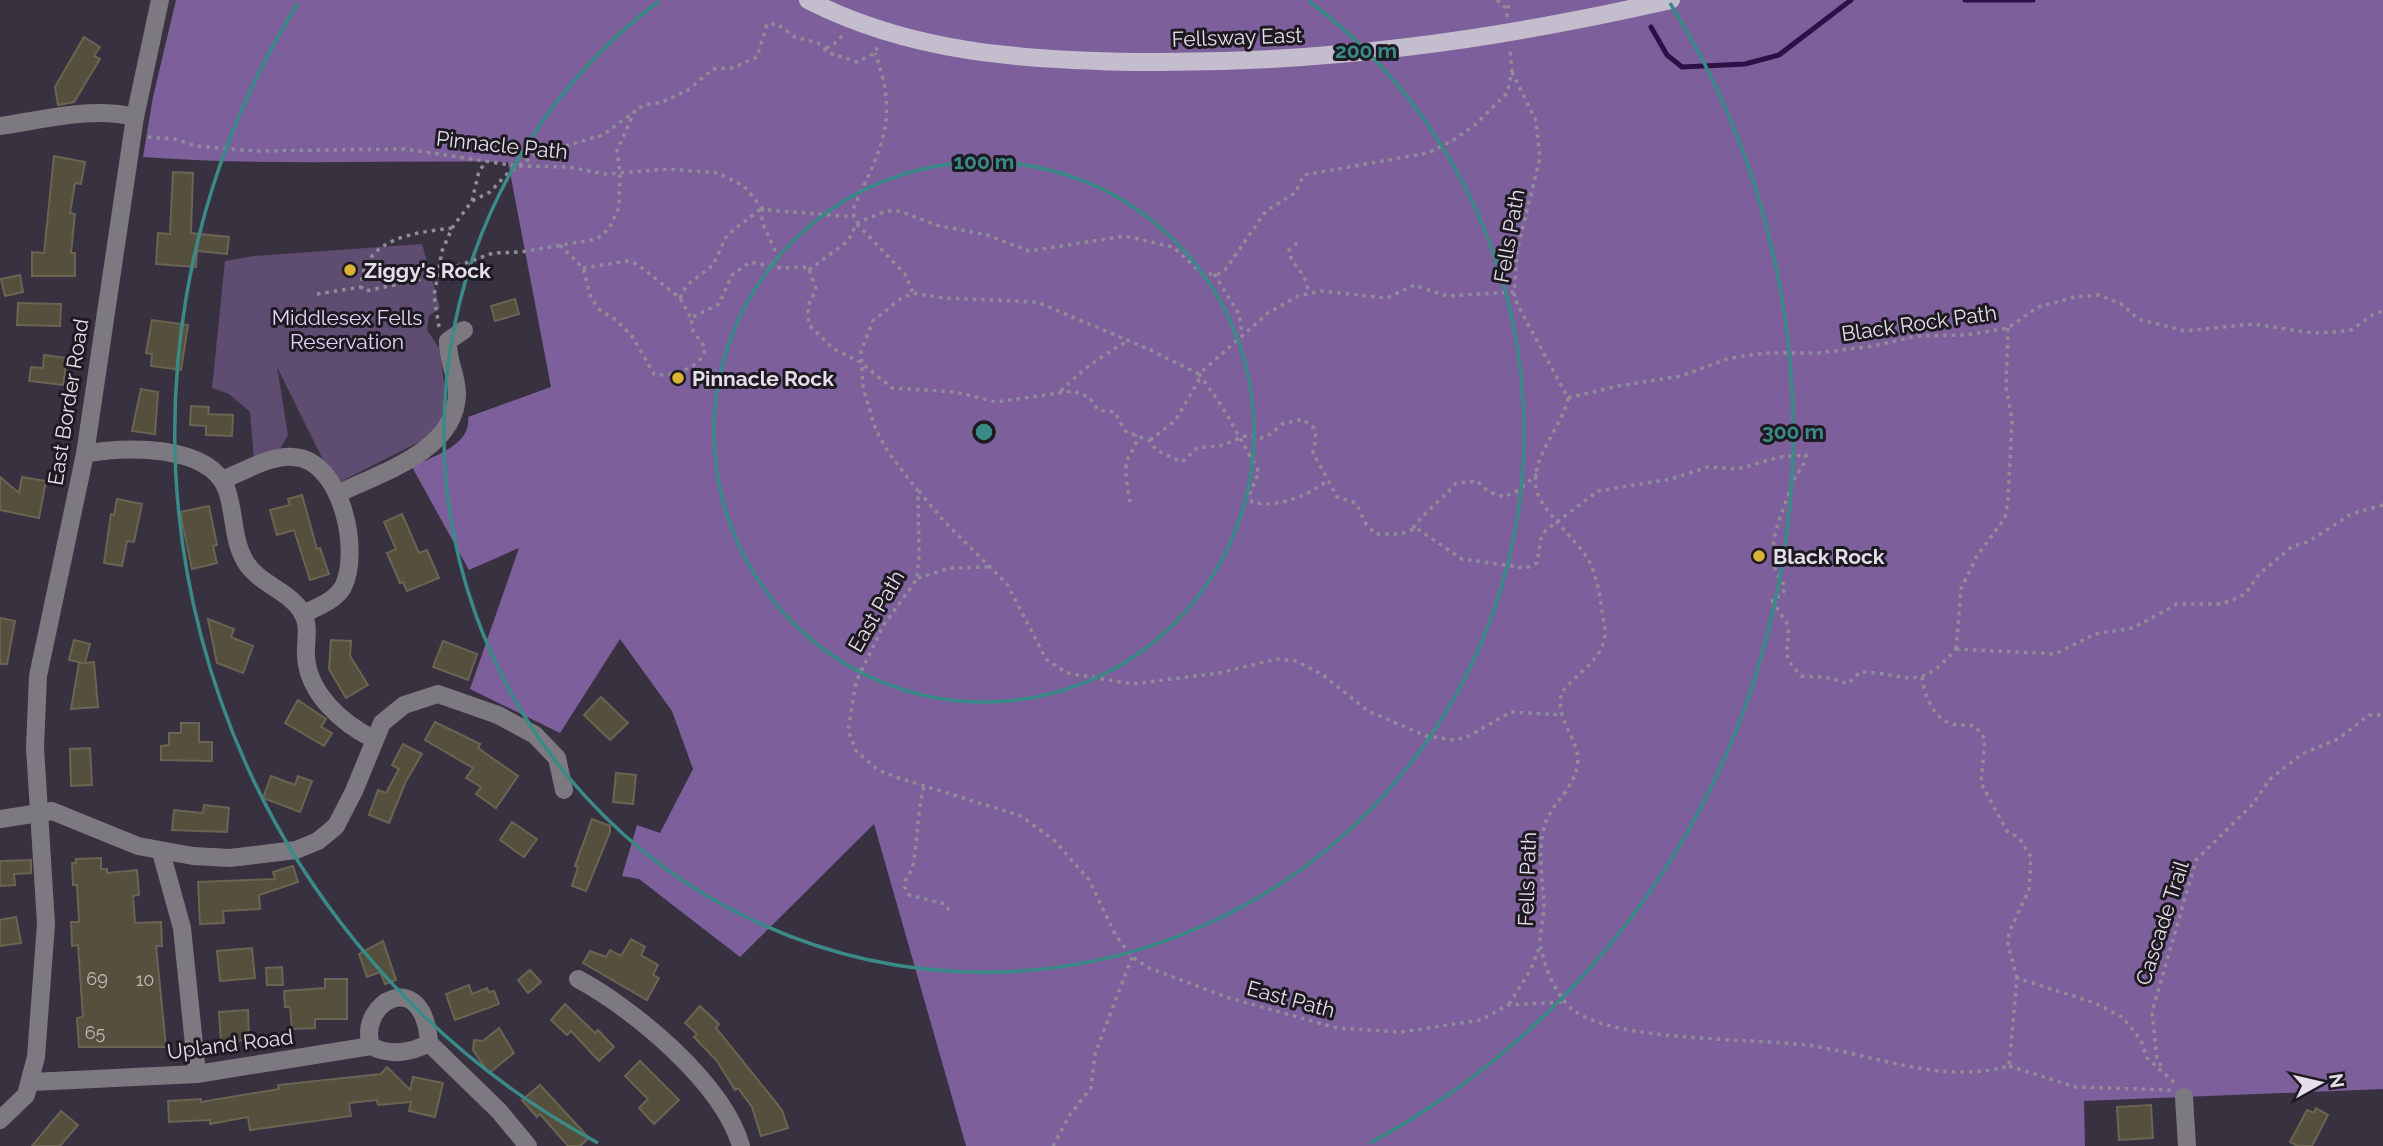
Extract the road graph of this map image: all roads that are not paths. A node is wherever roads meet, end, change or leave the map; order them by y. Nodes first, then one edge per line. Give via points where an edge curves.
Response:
1 (160, 0) edge
2 (808, 0) edge
3 (1671, 0) edge
4 (0, 126) edge
5 (133, 126) junction
6 (464, 330) dead end
7 (85, 454) junction
8 (222, 481) junction
9 (339, 493) junction
10 (303, 614) junction
11 (373, 738) junction
12 (564, 790) dead end
13 (39, 811) junction
14 (0, 819) edge
15 (161, 852) junction
16 (578, 979) dead end
17 (429, 1043) junction
18 (371, 1046) junction
19 (197, 1074) junction
20 (32, 1082) junction
21 (2184, 1097) road end
22 (0, 1120) edge
23 (528, 1146) edge
24 (741, 1146) edge
25 (2187, 1146) edge

1 - 5 street, East Border Road
2 - 3 main road, Fellsway East via 877,30 992,56 1193,63 1284,61 1509,34
4 - 5 street via 87,113 111,113
5 - 7 street, East Border Road
6 - 9 street via 448,341 457,395 446,426 402,465
7 - 8 street via 136,449 174,453
7 - 13 street, East Border Road via 38,676 35,747
8 - 9 street via 292,456 313,463
8 - 10 street via 244,560
9 - 10 street via 347,537 345,580 335,597
10 - 11 street via 307,664 318,692 353,728
11 - 12 street via 394,711 421,697 444,695 490,711 535,735 557,758
11 - 15 street via 345,809 333,830 318,841 288,853 260,856 212,858
13 - 14 street
13 - 15 street via 61,813
13 - 20 street, East Border Road via 45,970
15 - 19 street via 182,928
16 - 24 street via 646,1023 719,1102
17 - 18 street, Upland Road via 398,1052
17 - 18 street via 421,1008 411,999 398,998 382,1004 373,1015
17 - 23 street
18 - 19 street, Upland Road
19 - 20 street, Upland Road
20 - 22 street via 16,1108
21 - 25 street

